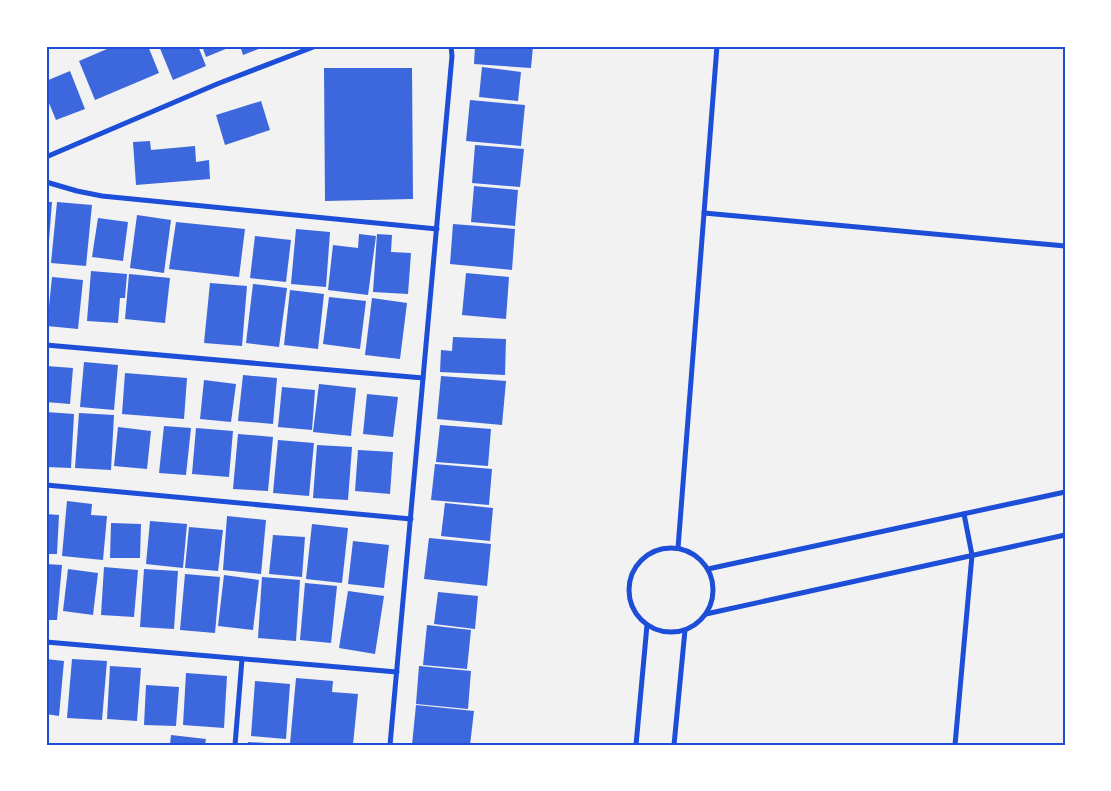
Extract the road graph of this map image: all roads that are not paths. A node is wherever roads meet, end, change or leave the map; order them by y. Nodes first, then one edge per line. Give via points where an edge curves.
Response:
1 (316, 46) edge
2 (451, 46) edge
3 (717, 46) edge
4 (46, 157) edge
5 (46, 182) edge
6 (704, 213) junction
7 (437, 229) junction
8 (1065, 246) edge
9 (46, 344) edge
10 (423, 378) junction
11 (46, 485) edge
12 (1065, 492) edge
13 (964, 514) junction
14 (410, 519) junction
15 (1065, 536) edge
16 (678, 548) junction
17 (972, 555) junction
18 (708, 569) junction
19 (706, 614) junction
20 (647, 625) junction
21 (685, 630) junction
22 (46, 642) edge
23 (242, 659) junction
24 (397, 672) junction
25 (235, 745) edge
26 (390, 745) edge
27 (636, 745) edge
28 (674, 745) edge
29 (955, 745) edge

1 - 4 street
2 - 7 street
3 - 6 street
5 - 7 street via 102,196
6 - 8 street
6 - 16 street
7 - 10 street
9 - 10 street
10 - 14 street
11 - 14 street
12 - 13 street
13 - 17 street
13 - 18 street
14 - 24 street
15 - 17 street
16 - 18 street via 701,559
16 - 20 street via 666,548 643,558 630,580 632,605
17 - 19 street
17 - 29 street
18 - 19 street via 714,592
19 - 21 street
20 - 21 street via 659,631
20 - 27 street
21 - 28 street
22 - 23 street
23 - 24 street
23 - 25 street
24 - 26 street

